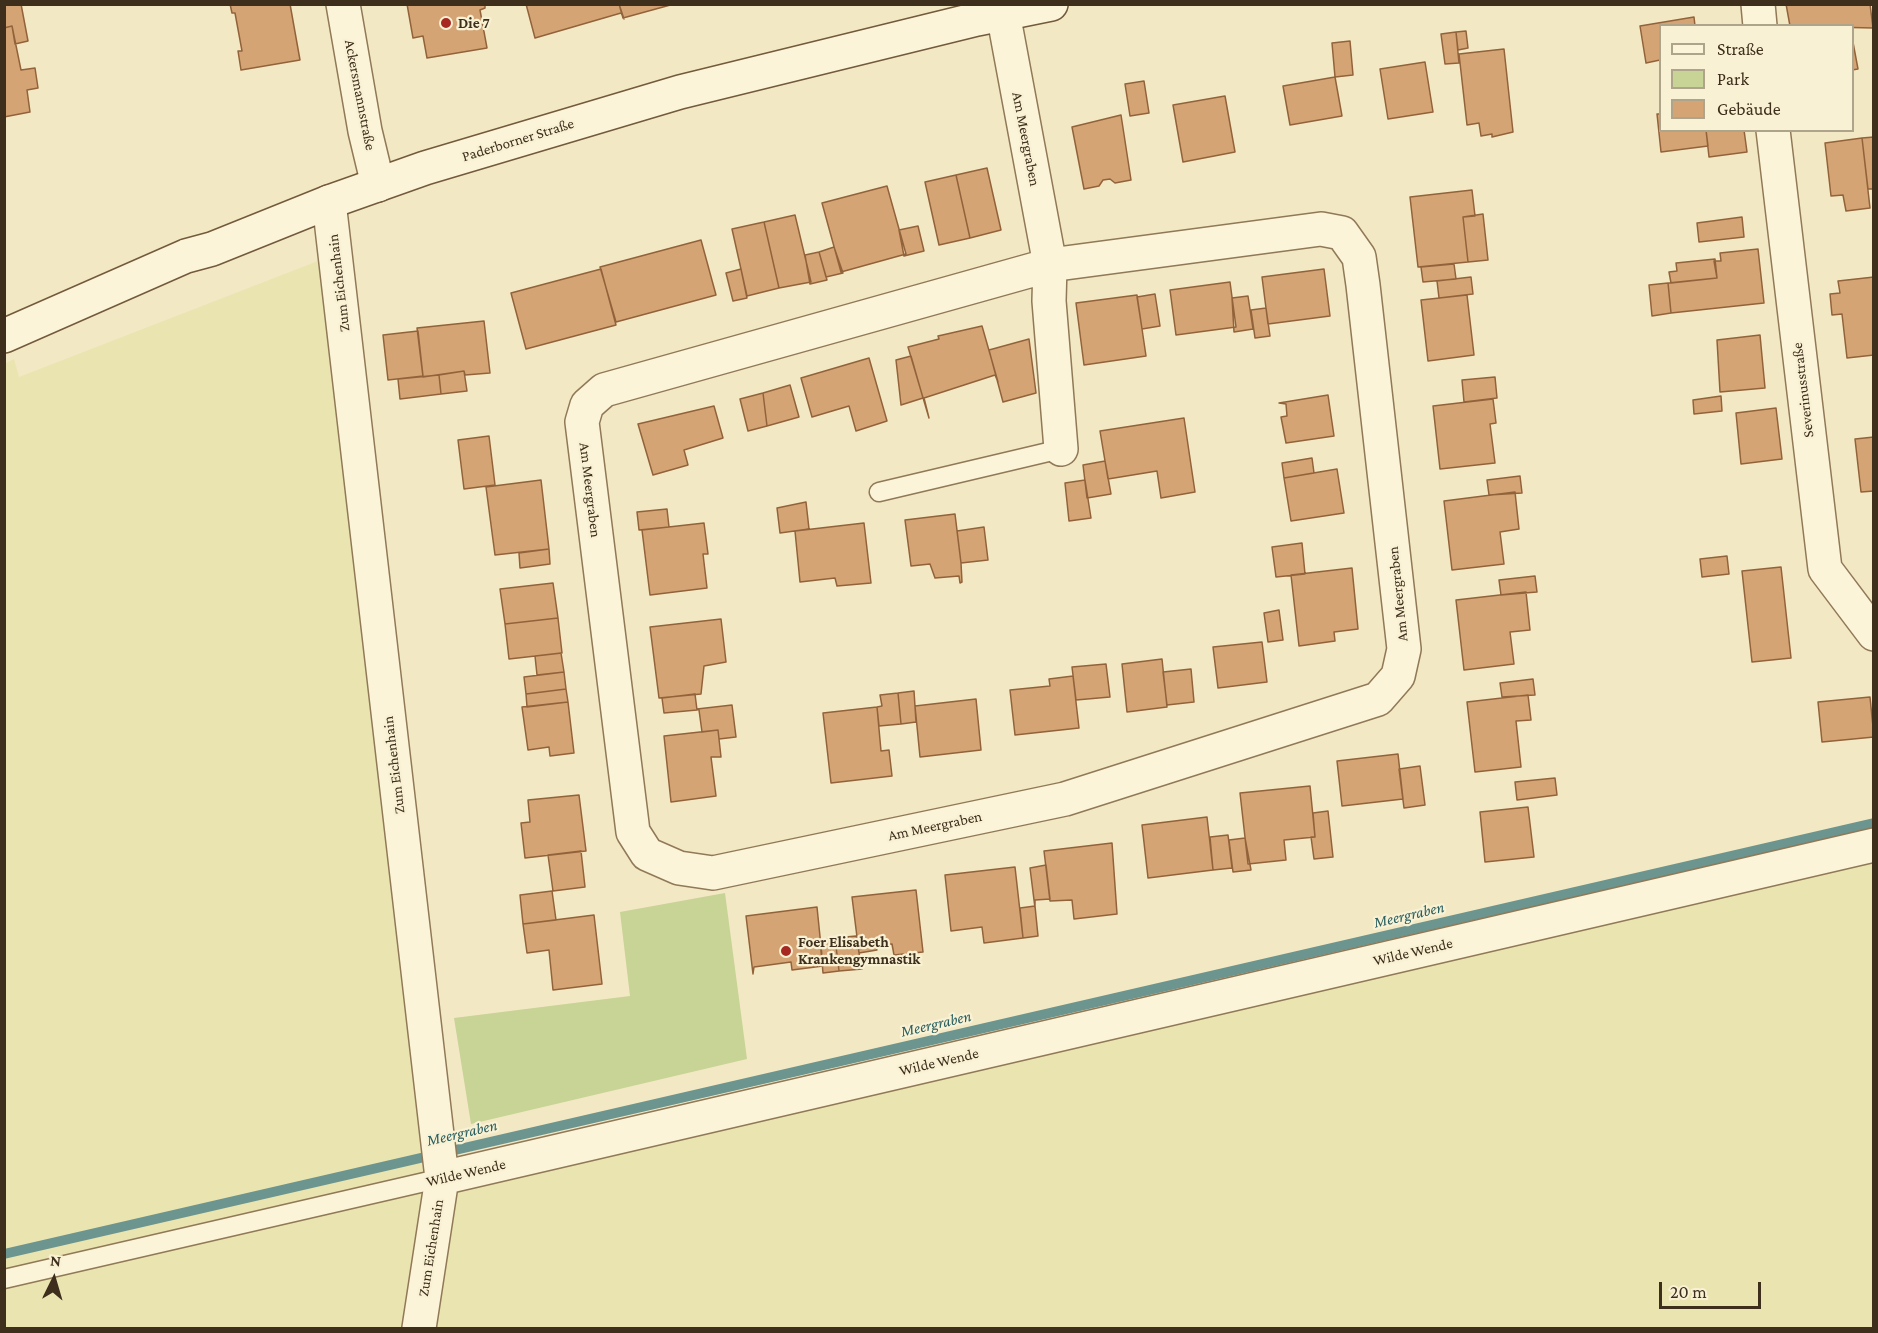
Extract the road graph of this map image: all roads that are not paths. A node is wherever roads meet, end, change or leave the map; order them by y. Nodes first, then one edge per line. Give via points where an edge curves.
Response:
1 (343, 4) edge
2 (1051, 4) edge
3 (1758, 4) edge
4 (985, 12) edge
5 (1760, 24) edge
6 (1773, 132) edge
7 (378, 185) junction
8 (329, 201) junction
9 (1050, 265) junction
10 (7, 327) edge
11 (1061, 449) joint
12 (879, 492) dead end
13 (1874, 634) edge
14 (1874, 845) edge
15 (442, 1178) junction
16 (4, 1279) edge
17 (419, 1329) edge

1 - 7 street, Ackersmannstraße
2 - 4 street, Paderborner Straße
3 - 5 street
4 - 7 street, Paderborner Straße via 680,92
4 - 9 street, Am Meergraben
6 - 13 street, Severinusstraße via 1824,569
7 - 8 street, Paderborner Straße
8 - 10 street, Paderborner Straße
8 - 15 street, Zum Eichenhain
9 - 9 street, Am Meergraben via 1321,229 1342,233 1359,257 1363,285 1404,649 1398,676 1378,699 1065,799 713,873 679,868 647,854 633,832 582,423 587,405 604,390
9 - 11 street, Am Meergraben via 1049,301
11 - 12 lane
14 - 15 street, Wilde Wende
15 - 16 lane, Wilde Wende
15 - 17 street, Zum Eichenhain

